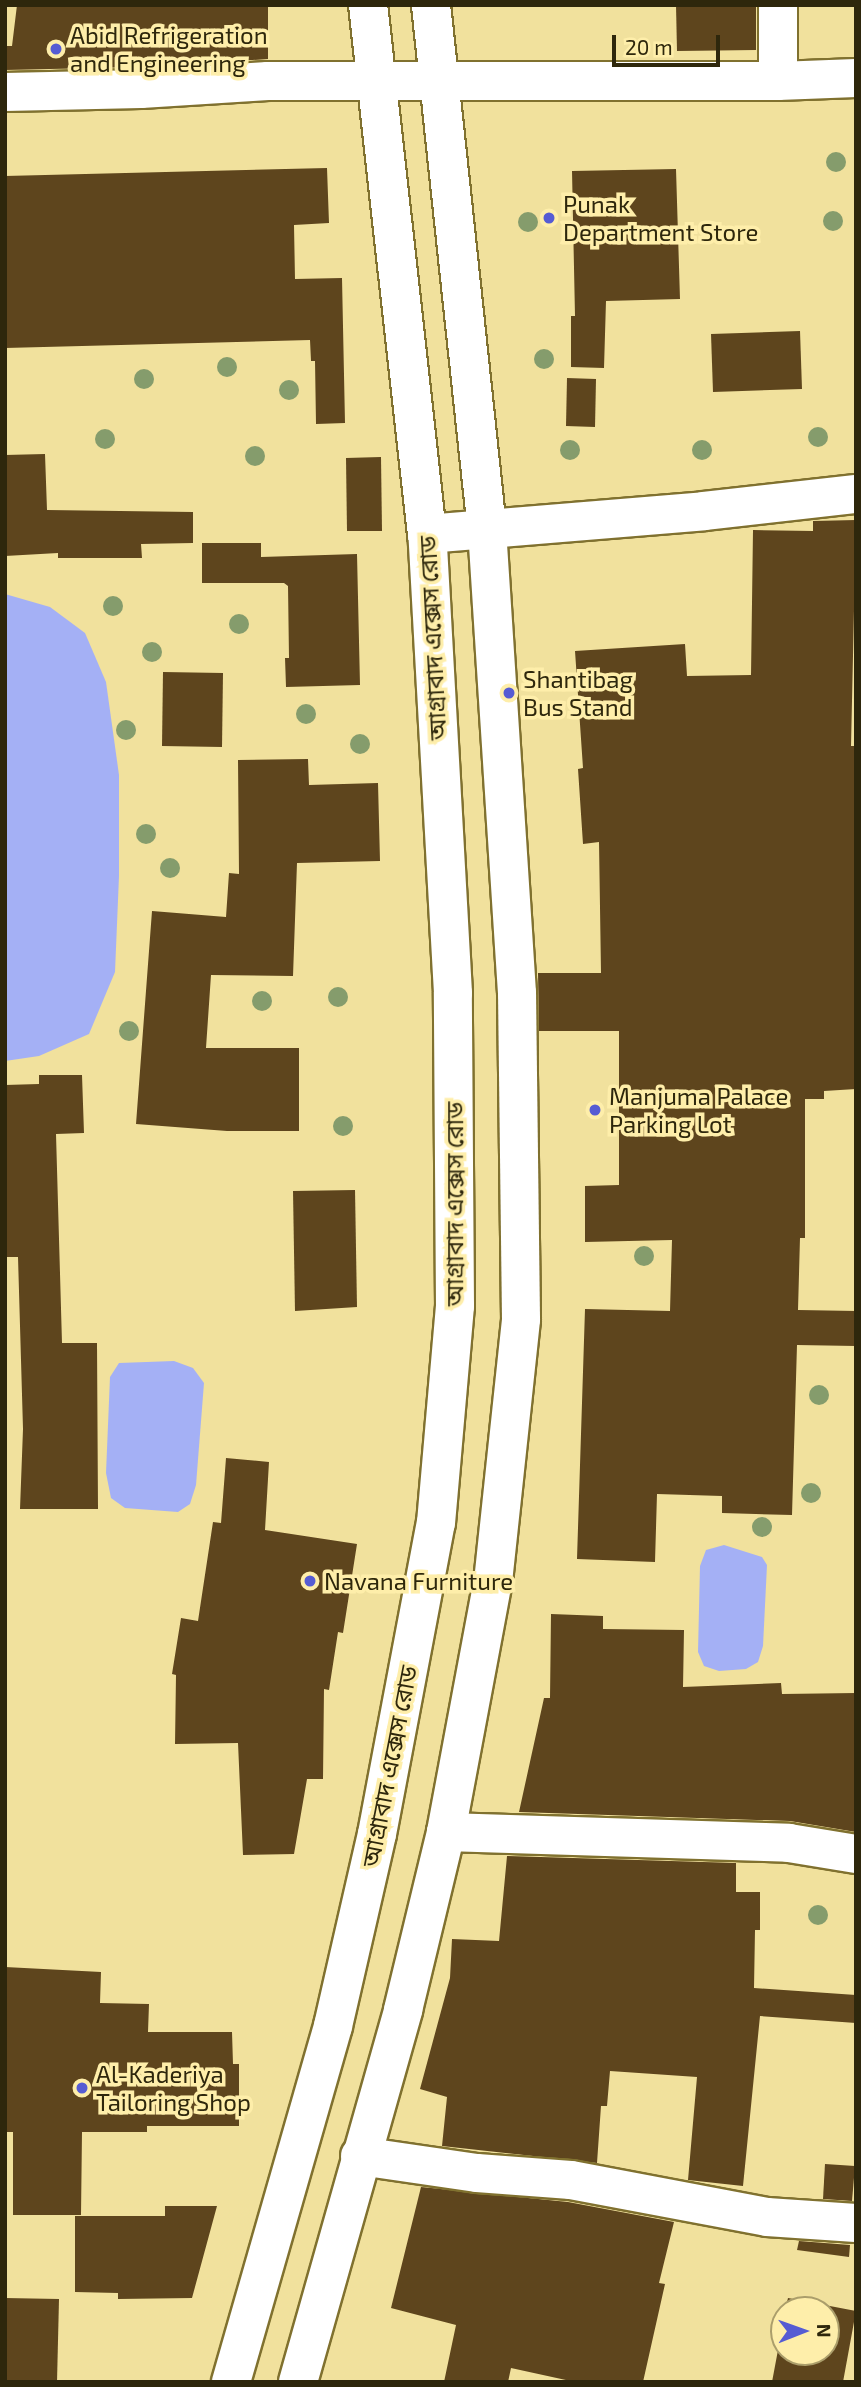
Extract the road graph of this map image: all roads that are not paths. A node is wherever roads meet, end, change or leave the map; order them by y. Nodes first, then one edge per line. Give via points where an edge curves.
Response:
1 (368, 5) edge
2 (431, 5) edge
3 (778, 5) edge
4 (856, 78) edge
5 (441, 81) junction
6 (778, 81) junction
7 (378, 83) junction
8 (5, 92) edge
9 (856, 494) edge
10 (486, 529) junction
11 (427, 534) junction
12 (446, 1832) junction
13 (856, 1854) edge
14 (360, 2156) junction
15 (856, 2223) edge
16 (231, 2382) edge
17 (298, 2382) edge

1 - 7 main road, আগ্রাবাদ এক্সেস রোড
2 - 5 main road
3 - 6 main road
4 - 6 main road
5 - 6 main road
5 - 7 main road
5 - 10 main road
7 - 8 main road via 268,81
7 - 11 main road, আগ্রাবাদ এক্সেস রোড
9 - 10 main road via 704,512
10 - 11 main road
10 - 12 main road via 517,993 521,1319 493,1582
11 - 16 main road, আগ্রাবাদ এক্সেস রোড via 453,993 455,1306 436,1523 377,1834 333,2026
12 - 13 main road via 789,1843
12 - 14 main road via 403,2010
14 - 15 main road via 477,2174 571,2180 767,2217
14 - 17 main road

